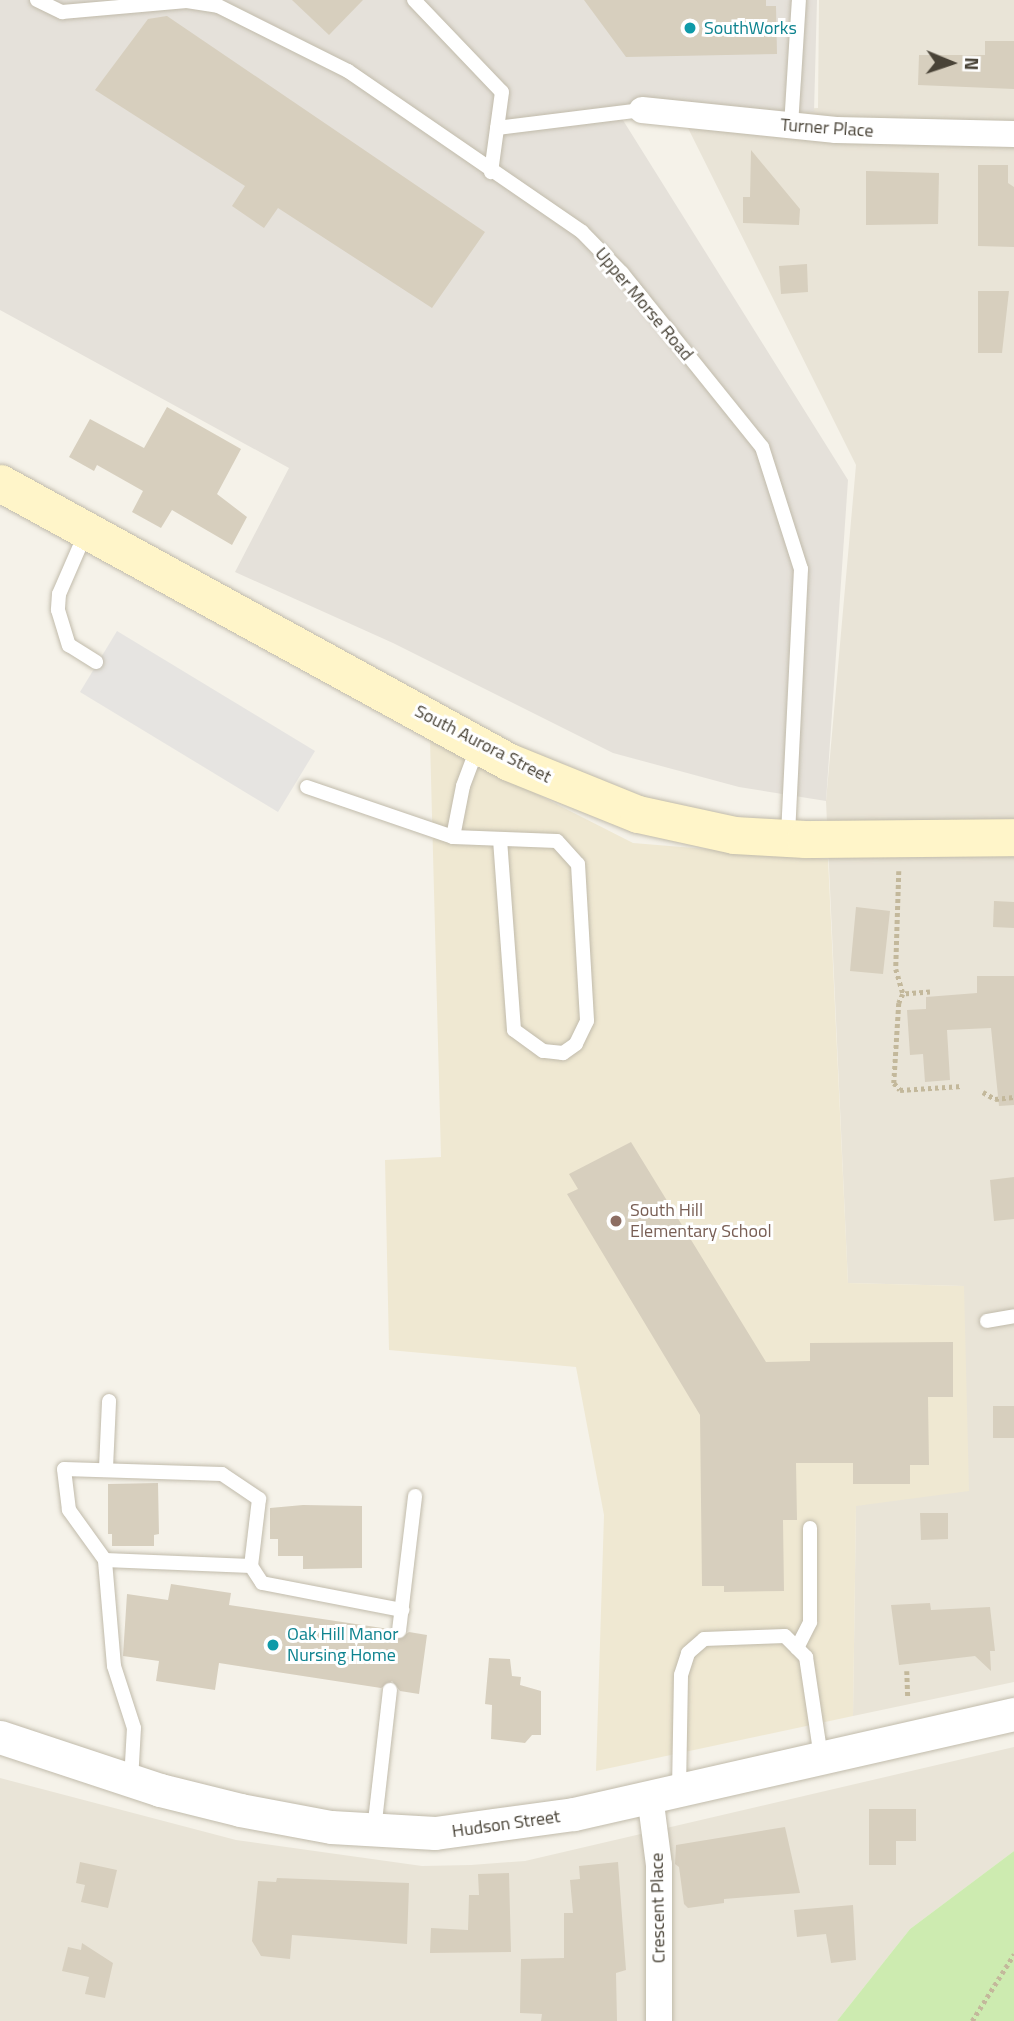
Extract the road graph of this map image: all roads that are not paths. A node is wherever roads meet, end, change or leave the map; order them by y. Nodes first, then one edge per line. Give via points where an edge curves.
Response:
1 (37, 0) edge
2 (799, 0) edge
3 (417, 3) edge
4 (642, 110) joint
5 (792, 126) junction
6 (497, 128) junction
7 (1014, 134) edge
8 (491, 172) junction
9 (0, 483) edge
10 (87, 531) junction
11 (96, 662) dead end
12 (479, 745) junction
13 (307, 786) dead end
14 (453, 837) junction
15 (1014, 837) edge
16 (788, 838) junction
17 (500, 841) junction
18 (1014, 1316) edge
19 (987, 1321) dead end
20 (109, 1401) dead end
21 (106, 1468) junction
22 (415, 1496) dead end
23 (810, 1528) dead end
24 (105, 1560) junction
25 (251, 1566) junction
26 (401, 1610) junction
27 (398, 1631) dead end
28 (797, 1648) junction
29 (390, 1690) dead end
30 (1014, 1714) edge
31 (0, 1737) edge
32 (821, 1757) junction
33 (131, 1781) junction
34 (665, 1793) junction
35 (374, 1830) junction
36 (659, 2021) edge

1 - 8 lane, Upper Morse Road via 62,12 187,1 218,6 348,71
2 - 5 lane
3 - 6 lane via 502,92
4 - 5 street, Turner Place
4 - 6 lane
5 - 7 street, Turner Place
6 - 8 lane
8 - 16 lane, Upper Morse Road via 582,232 622,273 762,446 800,569
9 - 10 main road, South Aurora Street
10 - 11 lane via 59,594 58,610 69,645
10 - 12 main road, South Aurora Street
12 - 14 lane via 463,786
12 - 16 main road, South Aurora Street via 638,814 734,835
13 - 14 lane
14 - 17 lane
15 - 16 main road, South Aurora Street
17 - 17 lane via 557,841 578,864 587,1021 576,1044 563,1053 535,1047 514,1030
18 - 19 lane
20 - 21 lane
21 - 24 lane via 64,1469 69,1510
21 - 25 lane via 222,1474 231,1480 258,1499
22 - 26 lane
23 - 28 lane via 810,1622
24 - 25 lane
24 - 33 lane via 114,1666 134,1728
25 - 26 lane via 261,1583
26 - 27 lane
28 - 32 lane via 806,1657 815,1691
28 - 34 lane via 785,1636 704,1639 688,1653
29 - 35 lane
30 - 32 street, Hudson Street
31 - 33 street, Hudson Street
32 - 34 street, Hudson Street
33 - 35 street, Hudson Street via 240,1810
34 - 35 street, Hudson Street via 492,1828 435,1833
34 - 36 street, Crescent Place via 659,1864

